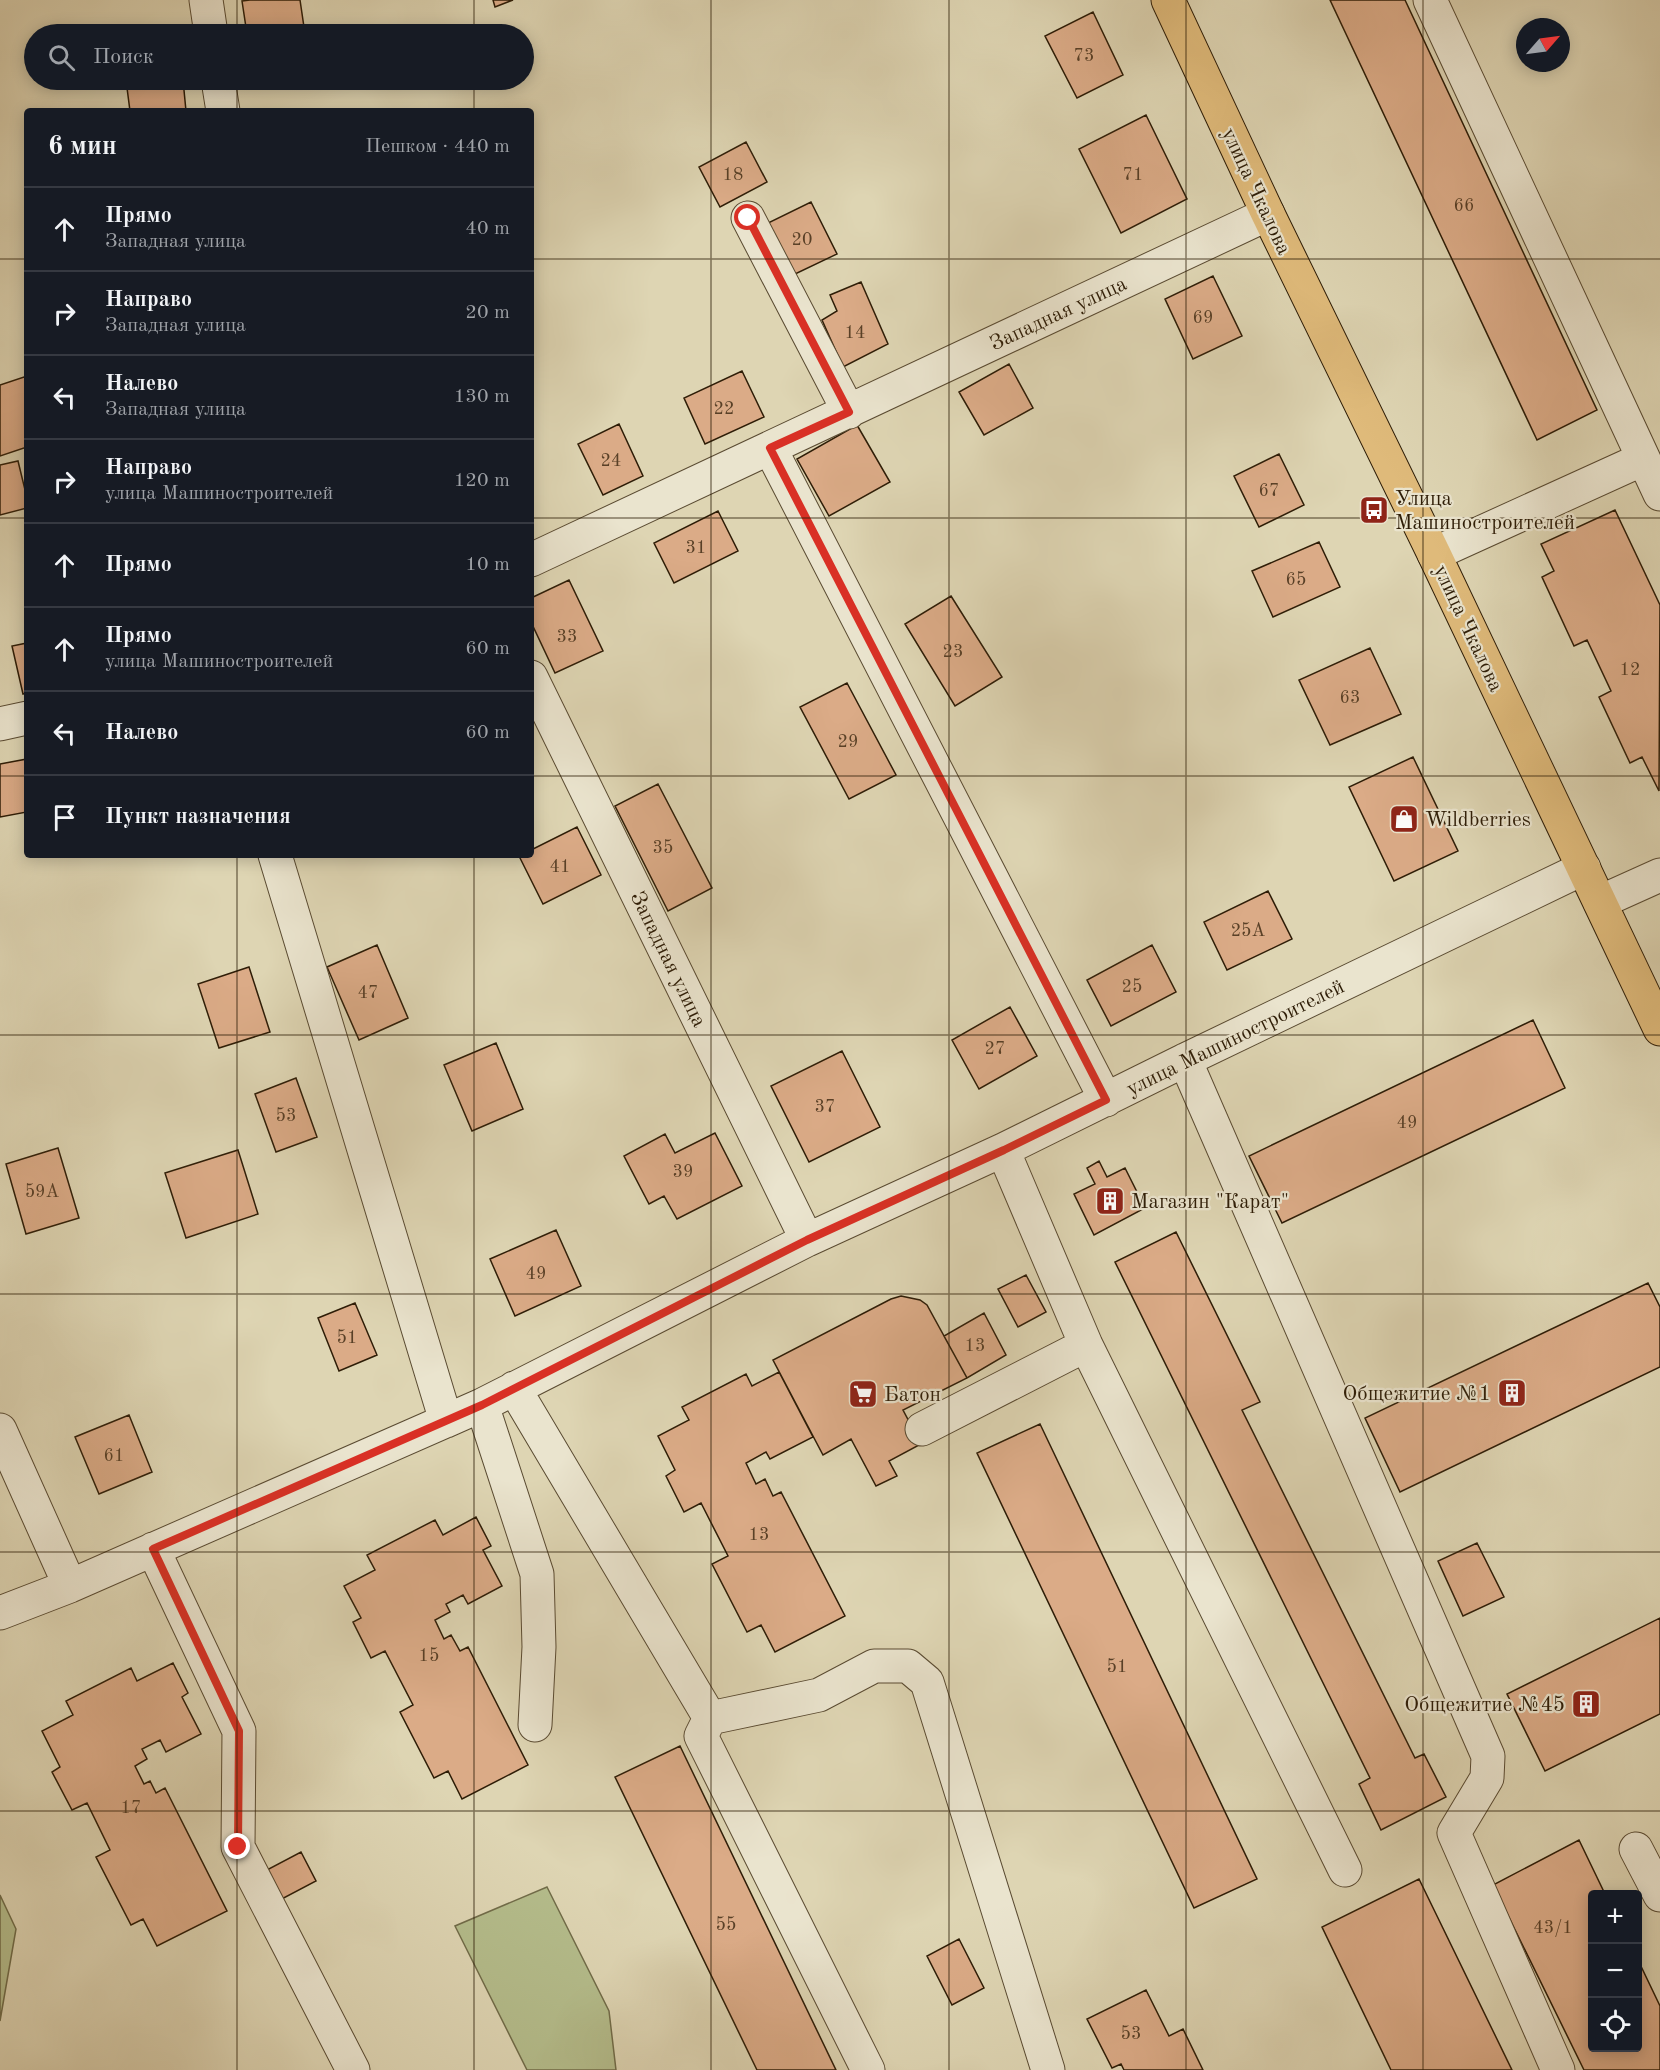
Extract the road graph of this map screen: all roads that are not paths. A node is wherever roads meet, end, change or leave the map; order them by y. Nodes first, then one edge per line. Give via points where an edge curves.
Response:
1 (206, 0) edge
2 (1168, 0) edge
3 (1430, 0) edge
4 (210, 24) edge
5 (220, 90) edge
6 (223, 108) edge
7 (1268, 214) junction
8 (748, 218) dead end
9 (849, 412) junction
10 (770, 448) junction
11 (1642, 459) junction
12 (1660, 494) edge
13 (1434, 554) junction
14 (534, 559) edge
15 (534, 683) edge
16 (24, 719) edge
17 (0, 724) edge
18 (276, 858) edge
19 (1584, 868) junction
20 (1660, 875) edge
21 (1600, 902) junction
22 (1660, 1029) edge
23 (1185, 1060) junction
24 (1106, 1100) junction
25 (1004, 1150) junction
26 (807, 1240) junction
27 (1086, 1345) junction
28 (514, 1388) junction
29 (482, 1405) junction
30 (446, 1421) junction
31 (922, 1429) dead end
32 (0, 1430) edge
33 (153, 1549) junction
34 (70, 1586) junction
35 (0, 1613) edge
36 (710, 1719) junction
37 (536, 1725) dead end
38 (1636, 1849) dead end
39 (1345, 1870) dead end
40 (1660, 1895) edge
41 (353, 2070) edge
42 (868, 2070) edge
43 (1048, 2070) edge
44 (1558, 2070) edge

1 - 4 street
2 - 7 main road, улица Чкалова
3 - 11 street
5 - 6 street
7 - 9 street, Западная улица
7 - 13 main road, улица Чкалова
8 - 9 street
9 - 10 street, Западная улица
10 - 14 street, Западная улица
10 - 24 street
11 - 12 street
11 - 13 street
13 - 19 main road, улица Чкалова
15 - 26 street, Западная улица
16 - 17 street
18 - 30 street
19 - 21 main road, улица Чкалова
19 - 23 street, улица Машиностроителей
20 - 21 street
21 - 22 main road, улица Чкалова
23 - 24 street, улица Машиностроителей
23 - 44 street via 1488,1756 1487,1778 1454,1833
24 - 25 street, улица Машиностроителей
25 - 26 street, улица Машиностроителей
25 - 27 street
26 - 28 street, улица Машиностроителей
27 - 31 street
27 - 39 street
28 - 29 street, улица Машиностроителей
28 - 36 street
29 - 30 street, улица Машиностроителей
29 - 37 street via 537,1574
30 - 33 street
32 - 34 street
33 - 34 street
33 - 41 street via 239,1731 238,1847
34 - 35 street
36 - 42 street via 700,1736
36 - 43 street via 819,1695 874,1666 908,1666 927,1682
38 - 40 street

